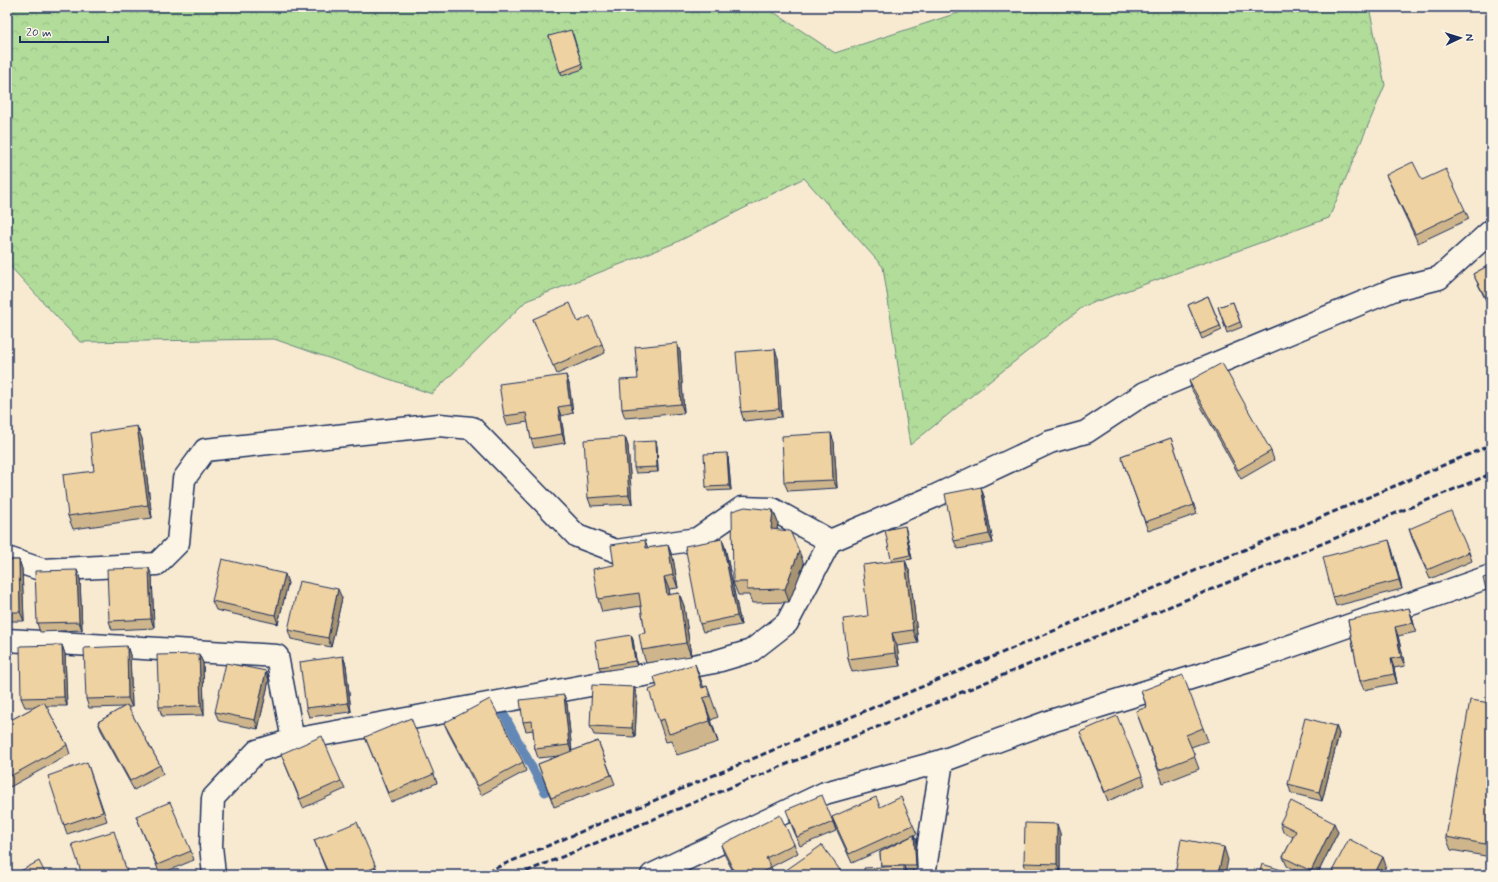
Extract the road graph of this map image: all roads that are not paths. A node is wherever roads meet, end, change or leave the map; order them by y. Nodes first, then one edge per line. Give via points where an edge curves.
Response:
1 (1491, 231) edge
2 (830, 541) junction
3 (7, 558) edge
4 (1491, 576) edge
5 (7, 640) edge
6 (292, 740) junction
7 (942, 761) junction
8 (655, 874) edge
9 (214, 875) edge
10 (924, 875) edge

1 - 2 street via 1439,278 1395,289 1145,393 1086,432 1050,442 933,497
2 - 3 street via 772,510 742,508 697,539 616,551 577,536 472,428 439,425 204,450 184,479 178,543 156,564 42,570
2 - 6 street via 787,622 751,651 714,662
4 - 7 street via 1265,655 1051,722
5 - 6 street via 277,656
6 - 9 street via 257,751 213,798 211,846
7 - 8 street via 826,793
7 - 10 street

